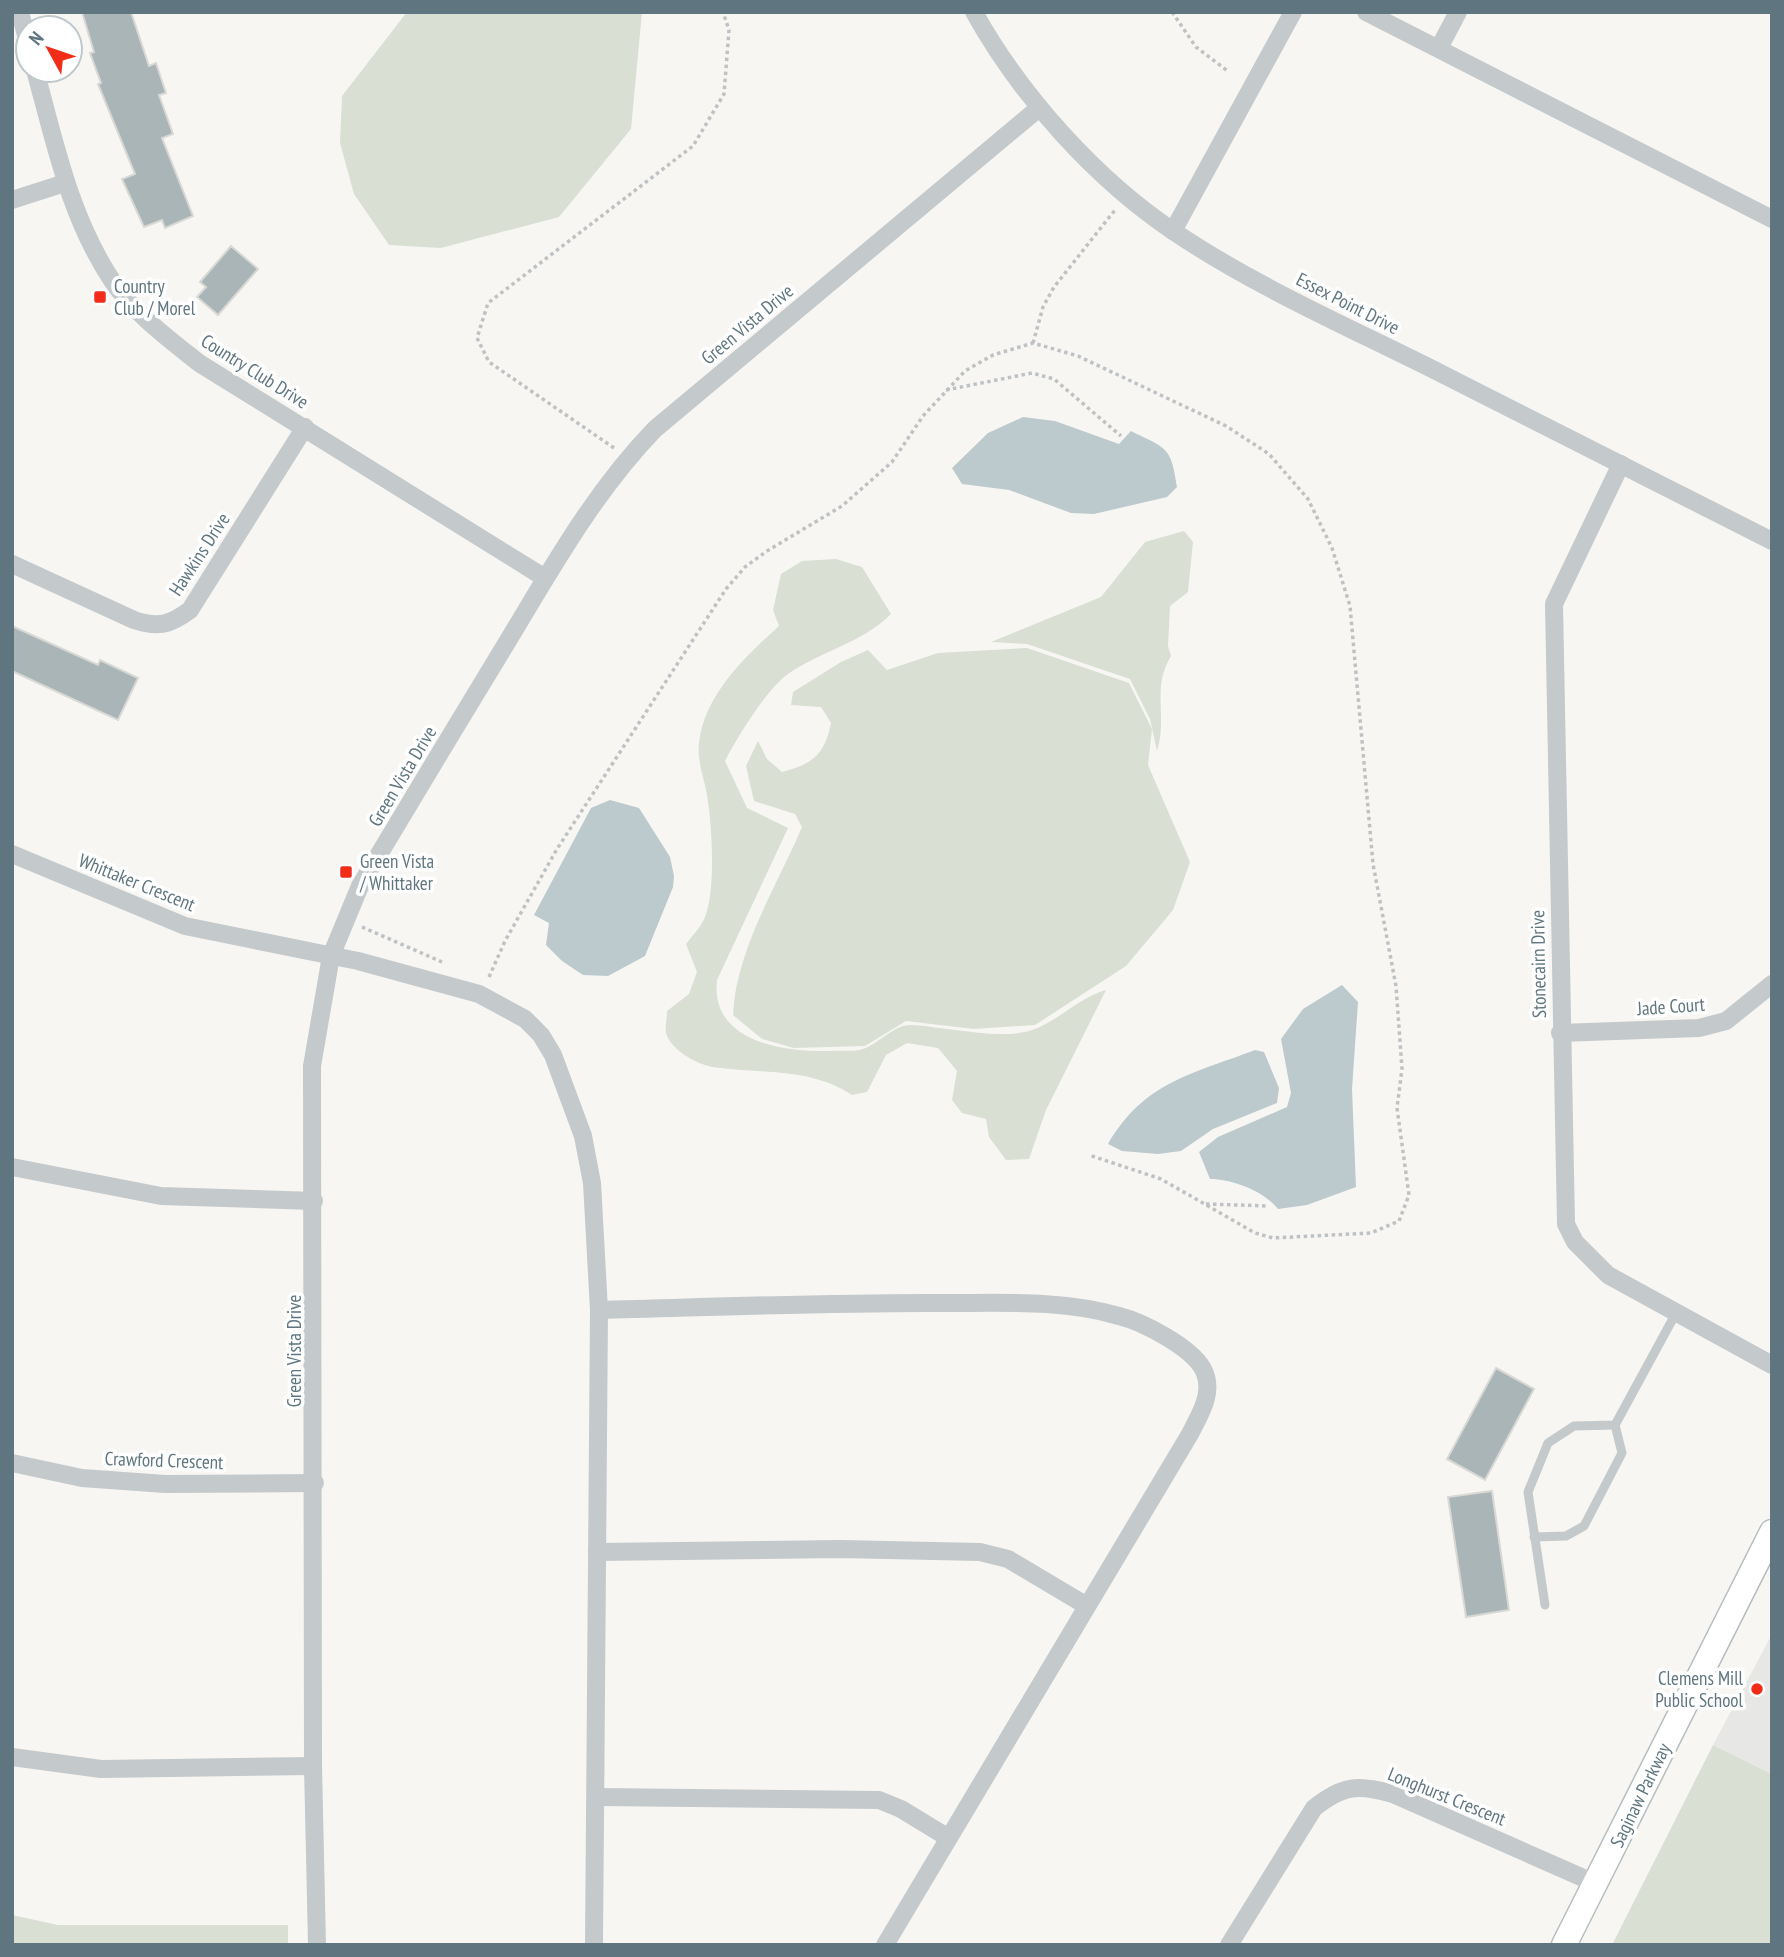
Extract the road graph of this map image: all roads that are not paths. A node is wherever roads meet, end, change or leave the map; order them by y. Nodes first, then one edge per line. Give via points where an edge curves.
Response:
1 (974, 12) edge
2 (1293, 12) edge
3 (1366, 12) edge
4 (1458, 12) edge
5 (1439, 48) junction
6 (39, 84) edge
7 (1040, 108) junction
8 (65, 183) junction
9 (12, 200) edge
10 (1772, 219) edge
11 (1173, 231) junction
12 (304, 427) junction
13 (1621, 464) junction
14 (1772, 541) edge
15 (12, 565) edge
16 (545, 578) junction
17 (12, 854) edge
18 (331, 956) junction
19 (1772, 984) edge
20 (1560, 1032) junction
21 (12, 1167) edge
22 (314, 1201) junction
23 (599, 1310) junction
24 (1676, 1313) junction
25 (1772, 1365) edge
26 (1615, 1425) junction
27 (12, 1463) edge
28 (315, 1483) junction
29 (1772, 1532) edge
30 (1534, 1537) junction
31 (597, 1552) junction
32 (1545, 1605) dead end
33 (1087, 1606) junction
34 (12, 1757) edge
35 (313, 1766) junction
36 (596, 1797) junction
37 (947, 1837) junction
38 (1597, 1885) junction
39 (317, 1945) edge
40 (594, 1945) edge
41 (885, 1945) edge
42 (1228, 1945) edge
43 (1564, 1945) edge

1 - 7 street, Essex Point Drive
2 - 11 street
3 - 5 street
4 - 5 street
5 - 10 street
6 - 8 street, Country Club Drive
7 - 11 street, Essex Point Drive via 1079,151
7 - 16 street, Green Vista Drive via 664,421 627,457
8 - 9 street
8 - 12 street, Country Club Drive via 85,232 114,283 153,327 199,363
11 - 13 street, Essex Point Drive via 1209,255
12 - 15 street, Hawkins Drive via 190,610 173,624 153,627
12 - 16 street, Country Club Drive
13 - 14 street, Essex Point Drive
13 - 20 street, Stonecairn Drive via 1554,604
16 - 18 street, Green Vista Drive via 360,886
17 - 18 street, Whittaker Crescent via 185,926
18 - 22 street, Green Vista Drive via 312,1066
18 - 23 street, Whittaker Crescent via 479,994 525,1018 541,1035 583,1136 592,1184
19 - 20 street, Jade Court via 1727,1021 1699,1028
20 - 24 street, Stonecairn Drive via 1566,1224 1575,1242 1608,1275
21 - 22 street via 161,1196
22 - 28 street, Green Vista Drive
23 - 31 street, Whittaker Crescent
23 - 33 street via 910,1302 1028,1304 1121,1316 1171,1340 1203,1369 1208,1384 1206,1402
24 - 25 street, Stonecairn Drive
24 - 26 lane
26 - 30 lane via 1622,1453 1584,1526 1566,1536
26 - 30 lane via 1574,1426 1548,1443 1528,1492
27 - 28 street, Crawford Crescent via 82,1478 165,1484
28 - 35 street, Green Vista Drive
29 - 38 street, Saginaw Parkway
30 - 32 lane
31 - 33 street via 980,1552 1008,1559
31 - 36 street, Whittaker Crescent
33 - 37 street
34 - 35 street via 102,1769
35 - 39 street, Green Vista Drive
36 - 37 street via 879,1800
36 - 40 street, Whittaker Crescent
37 - 41 street
38 - 42 street, Longhurst Crescent via 1393,1794 1370,1787 1351,1788 1332,1794 1314,1808
38 - 43 street, Saginaw Parkway

